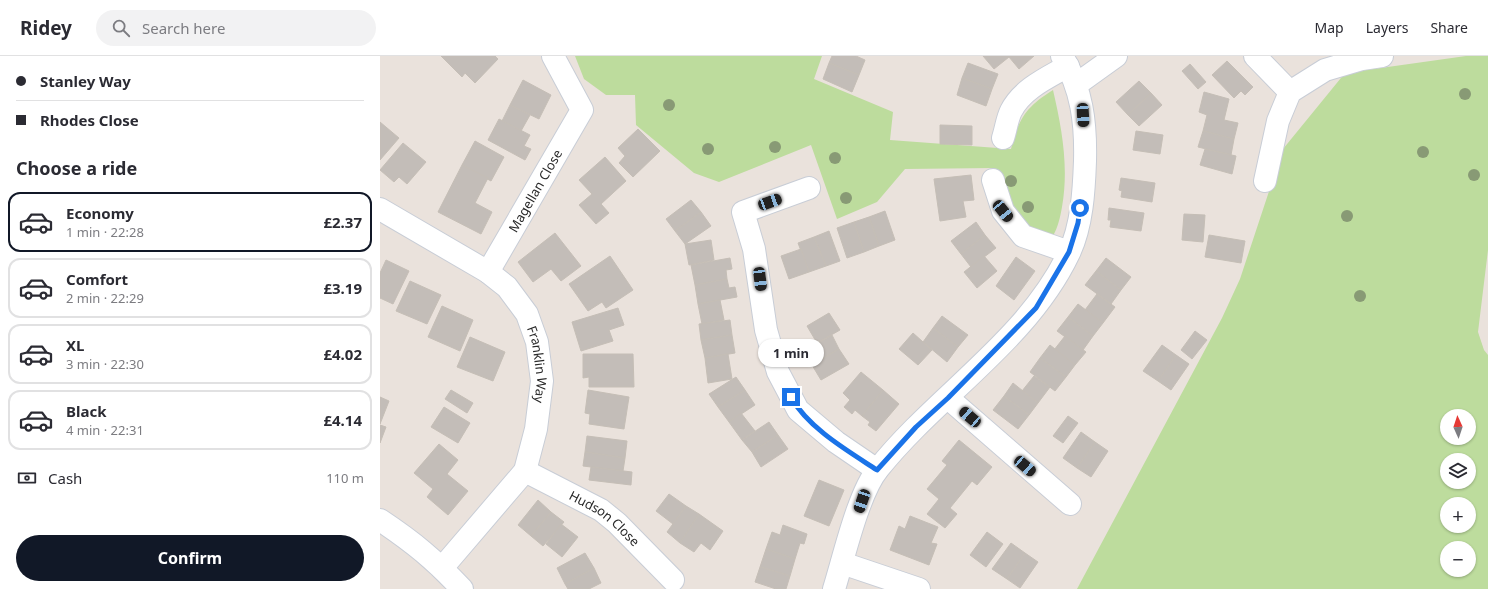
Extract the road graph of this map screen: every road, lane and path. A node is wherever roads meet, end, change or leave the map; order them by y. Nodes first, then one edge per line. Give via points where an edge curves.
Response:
1 (553, 56) edge
2 (1116, 56) edge
3 (1255, 56) edge
4 (1382, 56) edge
5 (1069, 69) edge
6 (1290, 92) junction
7 (1004, 138) dead end
8 (993, 180) dead end
9 (1265, 181) dead end
10 (809, 188) dead end
11 (380, 209) edge
12 (1069, 252) junction
13 (488, 272) junction
14 (948, 398) junction
15 (877, 470) junction
16 (525, 471) junction
17 (1070, 504) dead end
18 (380, 520) edge
19 (842, 563) junction
20 (442, 568) junction
21 (673, 580) dead end
22 (462, 589) edge
23 (834, 589) edge
24 (919, 589) edge

1 - 13 street, Magellan Close via 582,110
2 - 5 street
3 - 6 street
4 - 6 street via 1325,70
5 - 7 street via 1046,78 1021,96 1010,112
5 - 12 street via 1083,115 1084,176 1078,223
6 - 9 street via 1278,121
8 - 12 street via 1003,211 1023,236
10 - 15 street via 743,212 754,249 766,330 778,372 798,410 836,442
11 - 13 street, Franklin Way
12 - 14 street via 1036,308
13 - 16 street, Franklin Way via 507,287 527,314 537,342 542,381 536,429
14 - 15 street via 916,427
14 - 17 street
15 - 19 street via 866,490
16 - 20 street, Franklin Way
16 - 21 street, Hudson Close via 601,510
18 - 20 street via 413,542
19 - 23 street
19 - 24 street
20 - 22 street

